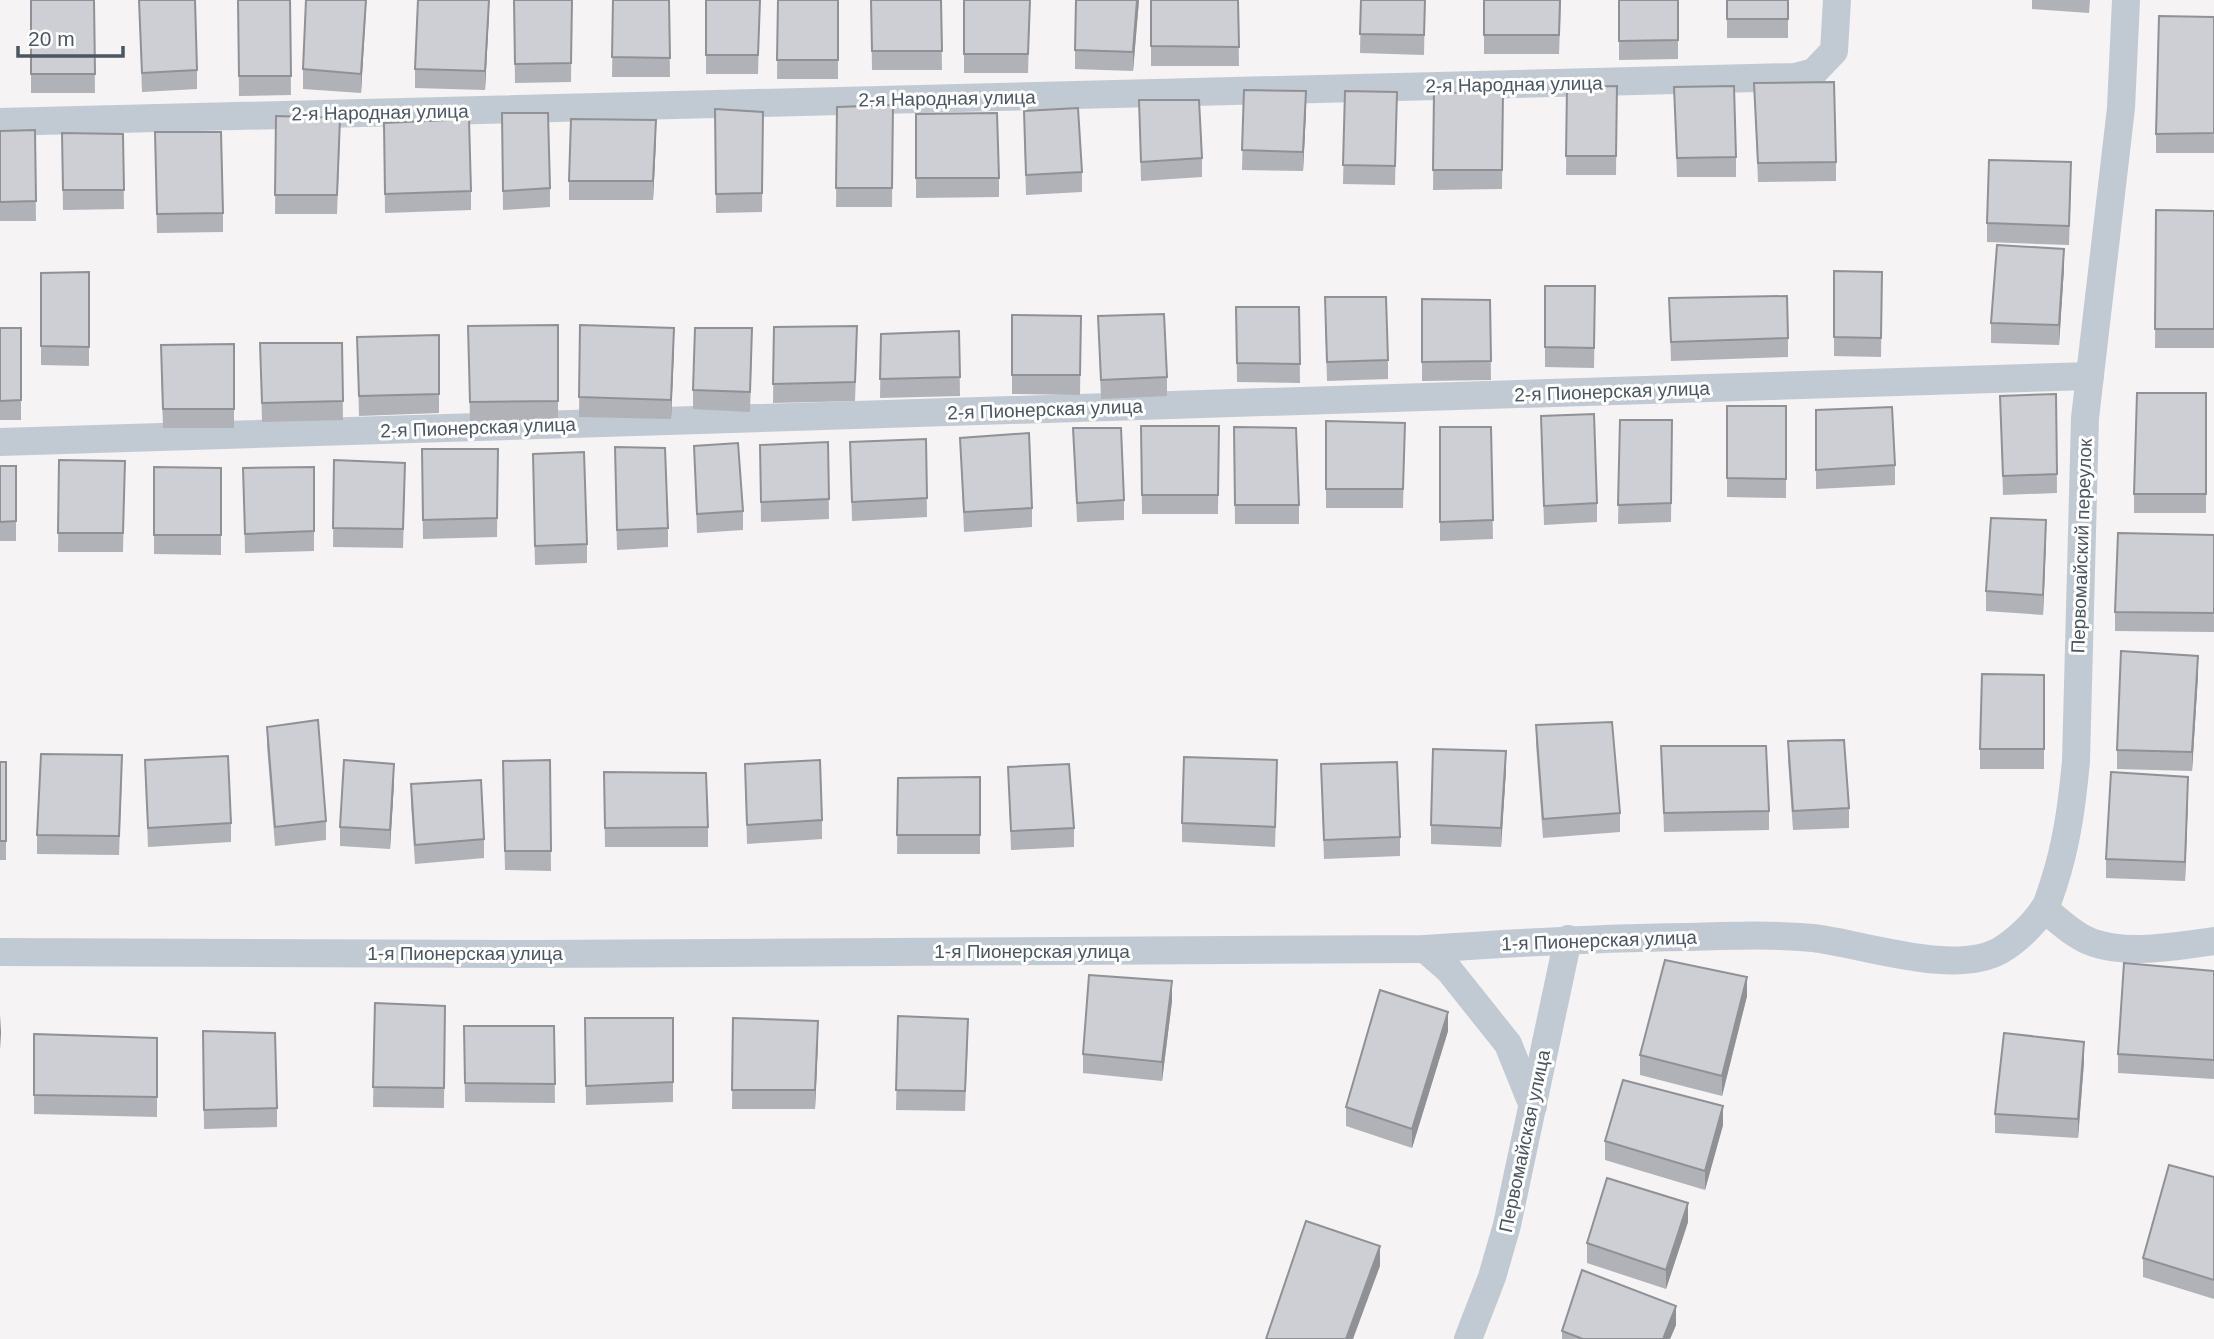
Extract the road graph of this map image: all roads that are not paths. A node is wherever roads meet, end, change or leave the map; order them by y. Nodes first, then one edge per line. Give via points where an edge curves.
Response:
1 (1837, 0) edge
2 (2126, 0) edge
3 (0, 122) edge
4 (2090, 376) junction
5 (0, 442) edge
6 (2045, 909) junction
7 (1568, 939) junction
8 (2214, 941) edge
9 (1425, 949) junction
10 (0, 952) edge
11 (1533, 1106) junction
12 (1468, 1339) edge

1 - 3 street, 2-я Народная улица via 1834,51 1814,72 1795,77
2 - 4 street, Первомайский переулок via 2122,108
4 - 5 street, 2-я Пионерская улица
4 - 6 street, Первомайский переулок via 2072,809 2063,856
6 - 7 street, 1-я Пионерская улица via 2001,950 1966,960 1933,959 1814,938
6 - 8 street via 2092,943 2112,947 2162,948
7 - 9 street, 1-я Пионерская улица
7 - 11 street, Первомайская улица
9 - 10 street, 1-я Пионерская улица
9 - 11 street via 1449,971 1508,1044
11 - 12 street, Первомайская улица via 1507,1225

